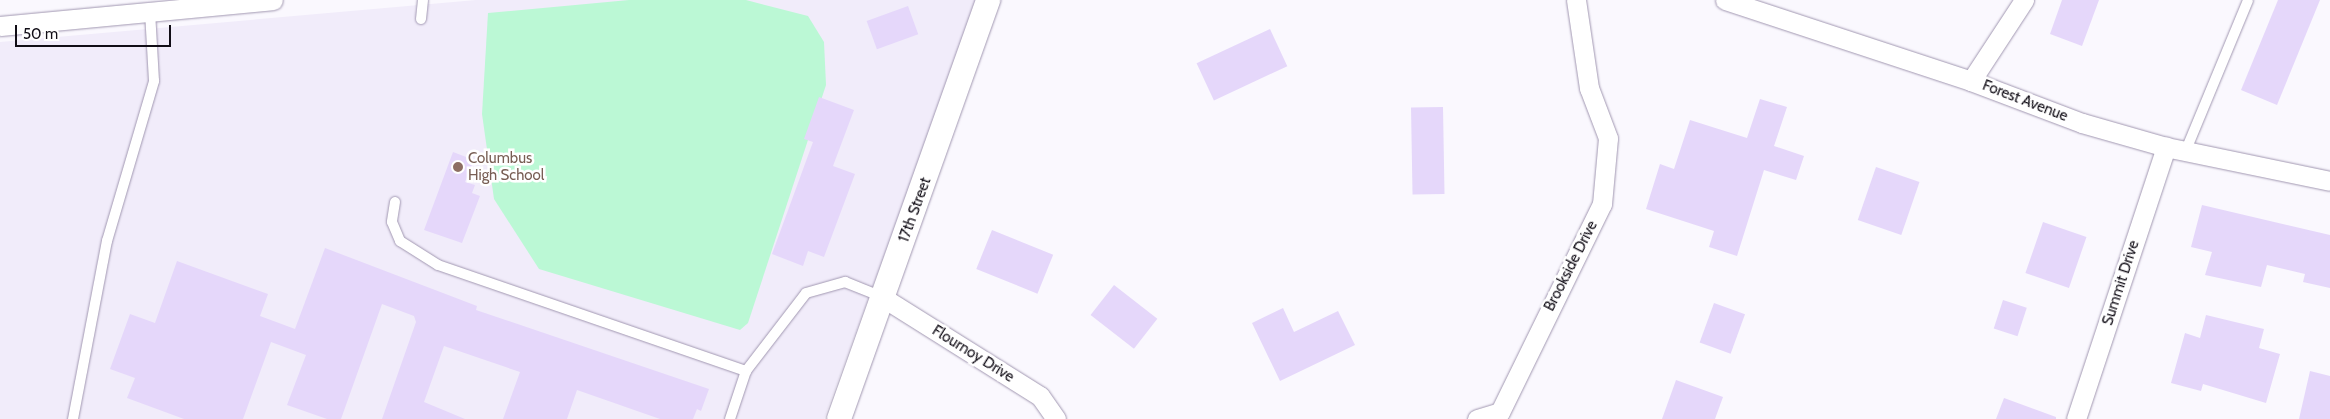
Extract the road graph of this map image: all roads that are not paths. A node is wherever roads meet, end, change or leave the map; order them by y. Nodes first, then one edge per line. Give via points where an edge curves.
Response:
1 (272, 0) edge
2 (423, 0) edge
3 (988, 0) edge
4 (1576, 0) edge
5 (1725, 0) edge
6 (2024, 0) edge
7 (2248, 0) edge
8 (150, 12) junction
9 (421, 19) dead end
10 (0, 26) edge
11 (1972, 81) junction
12 (2166, 147) junction
13 (2186, 150) junction
14 (2330, 181) edge
15 (395, 202) dead end
16 (882, 297) junction
17 (746, 371) junction
18 (1501, 416) edge
19 (73, 419) edge
20 (730, 419) edge
21 (839, 419) edge
22 (1056, 419) edge
23 (1477, 419) edge
24 (2076, 419) edge

1 - 8 street
2 - 9 lane
3 - 16 street, 17th Street
4 - 18 street, Brookside Drive via 1589,88 1608,138 1602,204
5 - 11 street, Forest Avenue
6 - 11 street
7 - 13 lane
8 - 10 street
8 - 19 lane via 154,81 107,241
11 - 12 street, Forest Avenue via 2082,123
12 - 13 street, Forest Avenue
12 - 24 street, Summit Drive
13 - 14 street, Forest Avenue
15 - 17 lane via 392,222 400,242 438,265
16 - 17 lane via 845,282 806,293
16 - 21 street, 17th Street
16 - 22 street, Flournoy Drive via 1040,396
17 - 20 lane
18 - 23 street, Brookside Drive

